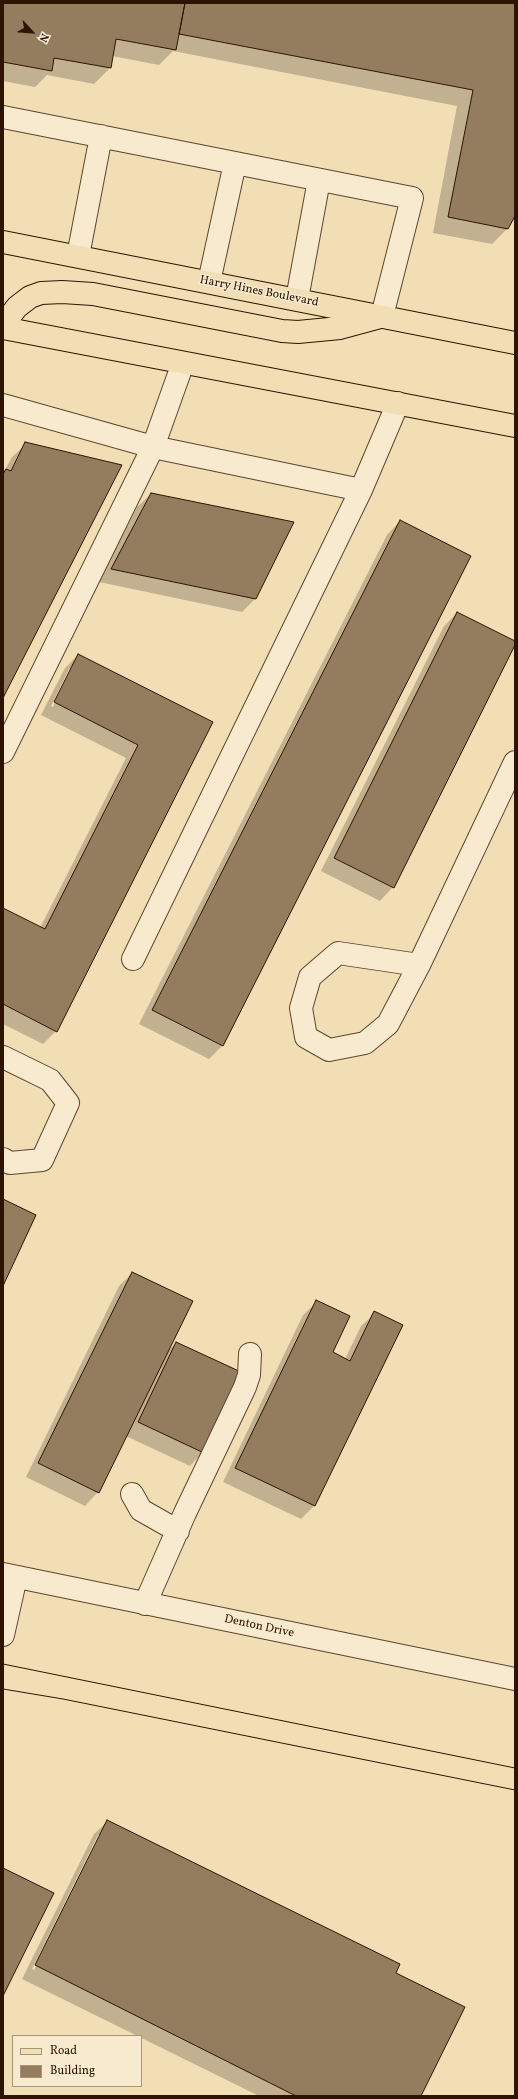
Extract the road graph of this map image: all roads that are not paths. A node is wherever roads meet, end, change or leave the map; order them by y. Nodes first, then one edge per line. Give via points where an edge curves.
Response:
1 (3, 117) edge
2 (101, 136) junction
3 (235, 163) junction
4 (319, 180) junction
5 (3, 242) edge
6 (78, 256) junction
7 (209, 282) junction
8 (297, 299) junction
9 (382, 316) junction
10 (3, 327) edge
11 (515, 343) edge
12 (183, 363) junction
13 (398, 404) junction
14 (3, 406) edge
15 (515, 426) edge
16 (153, 447) junction
17 (360, 490) junction
18 (3, 752) edge
19 (515, 762) edge
20 (133, 959) dead end
21 (419, 965) junction
22 (3, 1057) edge
23 (3, 1159) edge
24 (250, 1354) dead end
25 (132, 1494) dead end
26 (178, 1531) junction
27 (9, 1576) edge
28 (145, 1604) junction
29 (3, 1635) edge
30 (515, 1679) edge

1 - 2 street
2 - 3 street
2 - 6 street
3 - 4 street
3 - 7 street
4 - 8 street
4 - 9 street via 412,198
5 - 6 main road, Harry Hines Boulevard
6 - 7 main road, Harry Hines Boulevard
7 - 8 main road, Harry Hines Boulevard
8 - 9 main road, Harry Hines Boulevard
9 - 10 main road via 340,328 282,331 93,294 62,292 41,293 30,297 17,307
9 - 11 main road, Harry Hines Boulevard
10 - 12 main road
12 - 13 main road
12 - 16 street
13 - 15 main road
13 - 17 street
14 - 16 street
16 - 17 street
16 - 18 street
17 - 20 street
19 - 21 street
21 - 21 street via 388,1024 365,1043 329,1050 306,1037 301,1008 310,977 338,953
22 - 23 street via 50,1080 68,1103 42,1160 10,1163
24 - 26 street via 250,1374 245,1388
25 - 26 street via 145,1513
26 - 28 street
27 - 28 street, Denton Drive
27 - 29 street
28 - 30 street, Denton Drive

